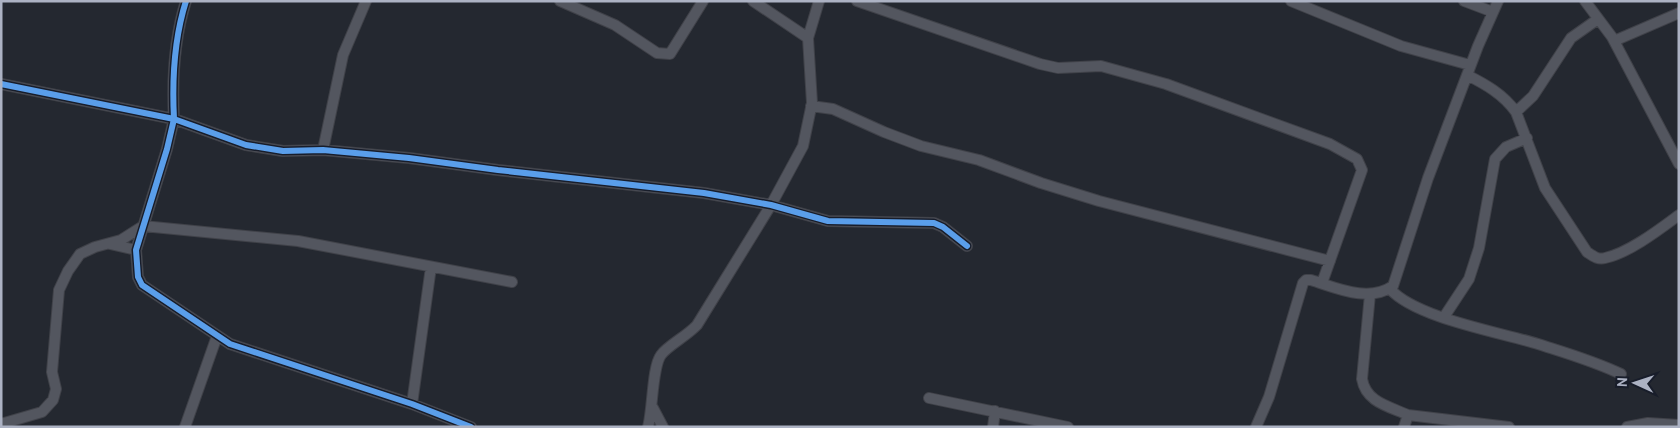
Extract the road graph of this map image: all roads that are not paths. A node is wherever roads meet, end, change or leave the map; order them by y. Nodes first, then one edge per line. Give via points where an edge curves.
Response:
1 (186, 1) edge
2 (366, 1) edge
3 (560, 1) edge
4 (703, 1) edge
5 (753, 1) edge
6 (819, 1) edge
7 (857, 1) edge
8 (1291, 1) edge
9 (1464, 1) edge
10 (1498, 1) edge
11 (1585, 1) edge
12 (1493, 12) junction
13 (1679, 13) edge
14 (1598, 19) junction
15 (808, 38) junction
16 (1614, 41) junction
17 (1468, 70) junction
18 (1, 84) edge
19 (811, 106) junction
20 (1516, 112) junction
21 (174, 119) junction
22 (1526, 138) junction
23 (324, 150) junction
24 (1679, 164) edge
25 (771, 205) junction
26 (1679, 215) edge
27 (143, 226) junction
28 (109, 244) junction
29 (966, 246) dead end
30 (136, 250) junction
31 (1330, 261) junction
32 (431, 268) junction
33 (512, 282) dead end
34 (1322, 283) junction
35 (1390, 289) junction
36 (1370, 294) junction
37 (1444, 317) junction
38 (217, 336) junction
39 (1621, 374) dead end
40 (929, 398) dead end
41 (412, 404) junction
42 (653, 408) junction
43 (995, 411) junction
44 (1408, 415) junction
45 (1, 424) edge
46 (1679, 425) edge
47 (185, 427) edge
48 (471, 427) edge
49 (648, 427) edge
50 (663, 427) edge
51 (993, 427) edge
52 (1068, 427) edge
53 (1256, 427) edge
54 (1404, 427) edge
55 (1509, 427) edge
56 (1627, 427) edge

1 - 21 street via 172,85
2 - 23 street via 344,54
3 - 4 street via 615,24 664,55 670,54
5 - 15 street
6 - 15 street
7 - 31 street via 1040,64 1058,68 1101,66 1166,84 1330,144 1357,159 1362,170
8 - 17 street
9 - 12 street
10 - 12 street
11 - 14 street
12 - 17 street
13 - 16 street
14 - 16 street
14 - 20 street via 1571,38 1533,96
15 - 19 street
16 - 24 street
17 - 20 street
17 - 35 street via 1428,178 1397,279
18 - 21 street
19 - 25 street via 803,146
19 - 31 street via 833,109 921,146 979,160 1100,201
20 - 22 street
21 - 23 street via 246,145 283,151
21 - 27 street
22 - 26 street via 1545,188 1587,252 1595,258 1605,258 1647,239
22 - 37 street via 1506,147 1496,159 1469,279
23 - 25 street via 704,193
25 - 29 street via 828,221 934,223
25 - 42 street via 697,325 661,354 656,368
27 - 28 street
27 - 30 street
27 - 32 street via 298,241
28 - 30 street
28 - 45 street via 80,254 59,290 52,372 56,389 49,407
30 - 38 street via 138,277 142,285
31 - 34 street
32 - 33 street
32 - 41 street
34 - 36 street
34 - 53 street via 1306,280 1302,283 1269,397
35 - 36 street
35 - 37 street via 1406,302
36 - 44 street via 1362,379 1364,389 1370,397
37 - 39 street via 1576,356
38 - 41 street via 230,344 301,369
38 - 47 street
40 - 43 street
41 - 48 street
42 - 49 street
42 - 50 street
43 - 51 street
43 - 52 street
44 - 54 street
44 - 55 street
46 - 56 street via 1648,423

